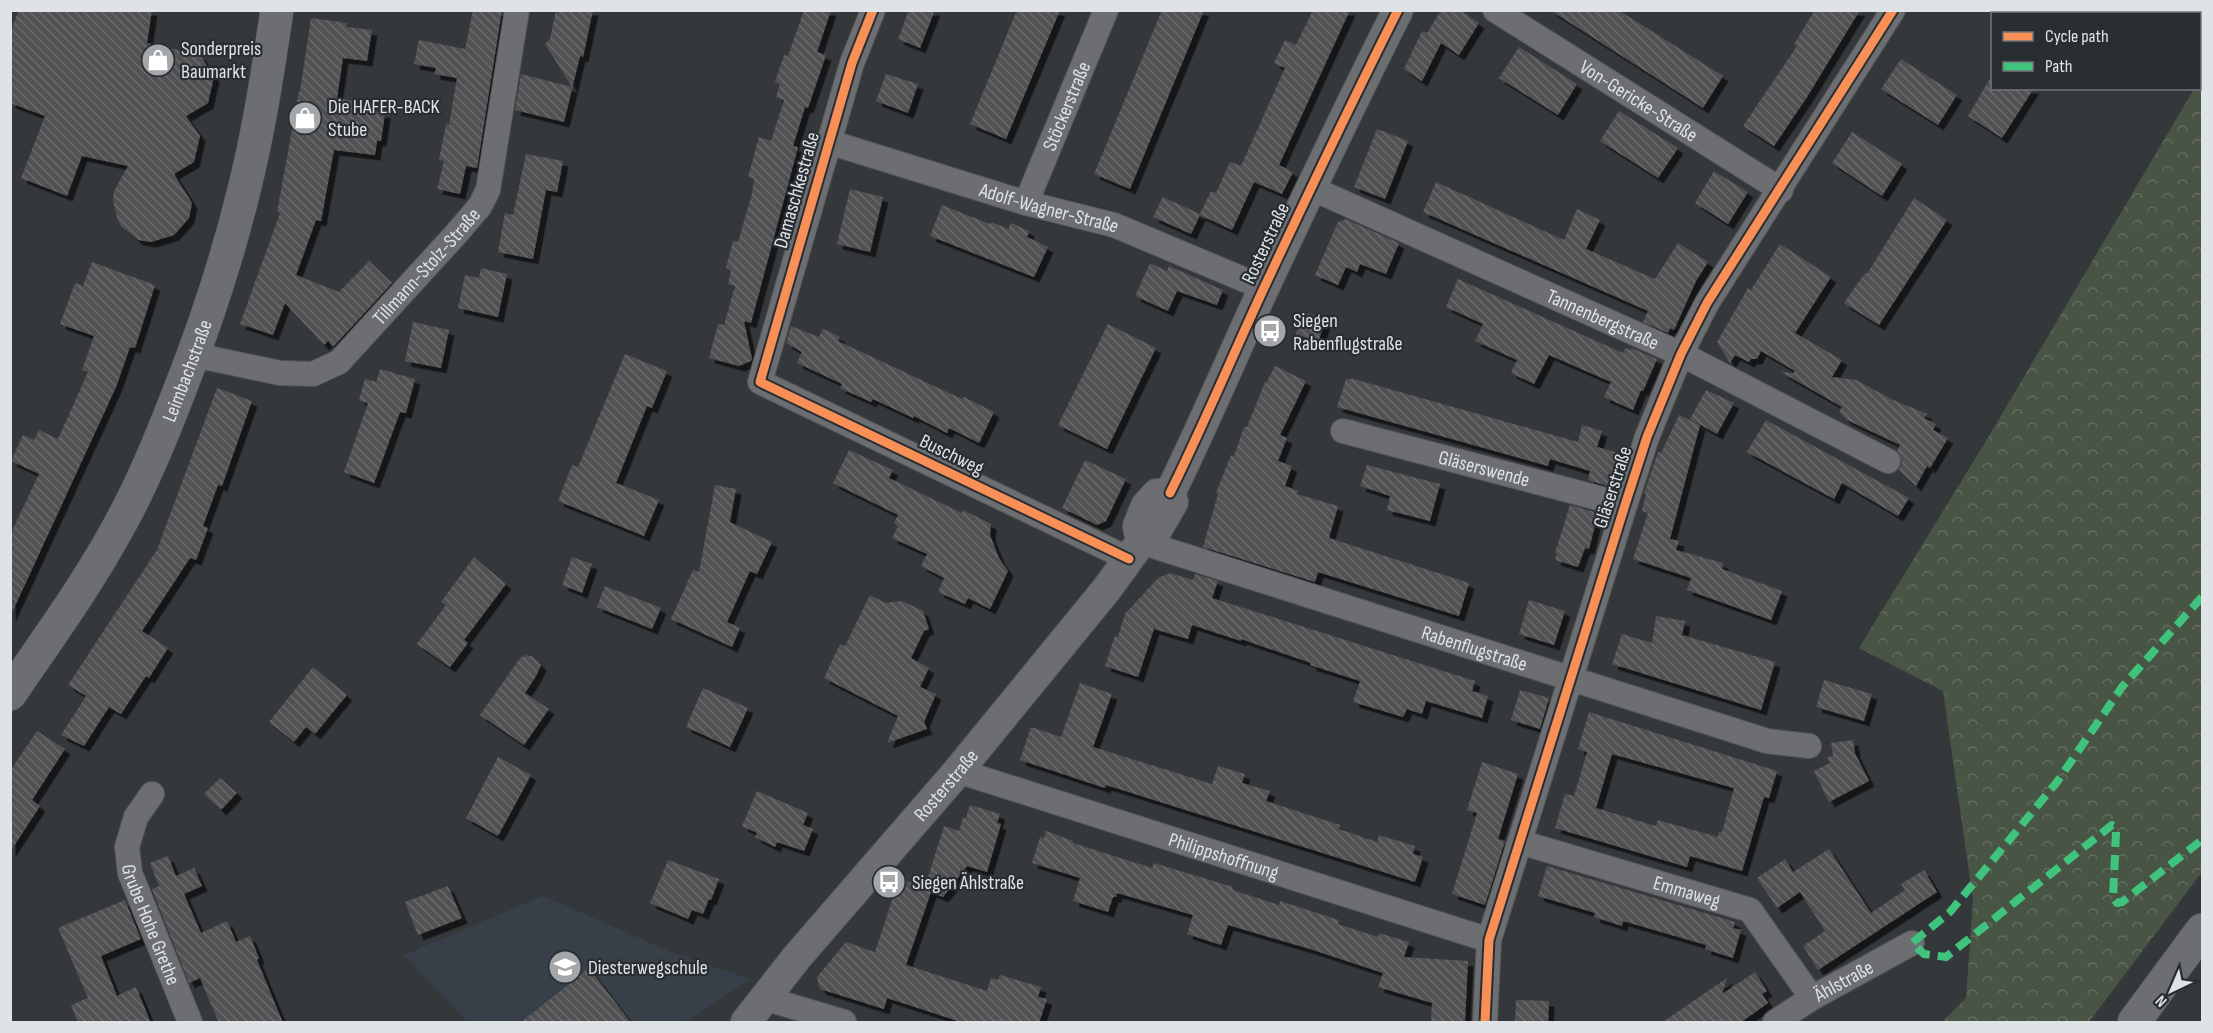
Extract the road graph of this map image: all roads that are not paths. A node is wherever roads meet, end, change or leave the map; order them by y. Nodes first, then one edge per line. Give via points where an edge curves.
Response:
1 (277, 10) edge
2 (517, 10) edge
3 (873, 10) edge
4 (1106, 10) edge
5 (1398, 10) edge
6 (1495, 10) edge
7 (1893, 10) edge
8 (829, 142) junction
9 (1311, 188) junction
10 (1780, 190) junction
11 (1026, 203) junction
12 (1264, 288) junction
13 (1681, 354) junction
14 (194, 355) junction
15 (760, 382) joint
16 (1343, 430) dead end
17 (1888, 461) dead end
18 (1624, 505) junction
19 (1135, 550) junction
20 (1570, 678) junction
21 (10, 694) edge
22 (1809, 746) dead end
23 (958, 771) junction
24 (152, 794) dead end
25 (1520, 842) junction
26 (2202, 930) edge
27 (1489, 940) junction
28 (1912, 943) dead end
29 (764, 998) junction
30 (1812, 998) junction
31 (190, 1023) edge
32 (746, 1023) edge
33 (844, 1023) edge
34 (1485, 1023) edge
35 (1775, 1023) edge
36 (2134, 1023) edge

1 - 14 main road, Leimbachstraße via 244,189
2 - 14 street, Tillmann-Stolz-Straße via 488,190 480,206 339,362 314,374 280,373
3 - 8 street, Damaschkestraße via 852,63
4 - 11 street, Stöckerstraße
5 - 9 street, Rosterstraße
6 - 10 street, Von-Gericke-Straße
7 - 10 street, Gläserstraße
8 - 11 street, Adolf-Wagner-Straße
8 - 15 street, Damaschkestraße
9 - 12 street, Rosterstraße
9 - 13 street, Tannenbergstraße
10 - 13 street, Gläserstraße via 1707,303
11 - 12 street, Adolf-Wagner-Straße via 1114,225
12 - 19 street, Rosterstraße via 1170,493 1173,502 1155,533
13 - 17 street, Tannenbergstraße
13 - 18 street, Gläserstraße
14 - 21 main road, Leimbachstraße via 163,434 120,525 87,582
15 - 19 street, Buschweg
16 - 18 street, Gläserswende
18 - 20 street, Gläserstraße
19 - 20 street, Rabenflugstraße
19 - 23 street, Rosterstraße
20 - 22 street, Rabenflugstraße via 1767,741
20 - 25 street, Gläserstraße
23 - 27 street, Philippshoffnung
23 - 29 street, Rosterstraße
24 - 31 street, Grube Hohe Grethe via 136,817 127,847 130,873
25 - 27 street, Gläserstraße
25 - 30 street, Emmaweg via 1750,910
26 - 36 main road
27 - 34 street, Gläserstraße
28 - 30 street, Ählstraße
29 - 32 street, Rosterstraße
29 - 33 street
30 - 35 street, Ählstraße

